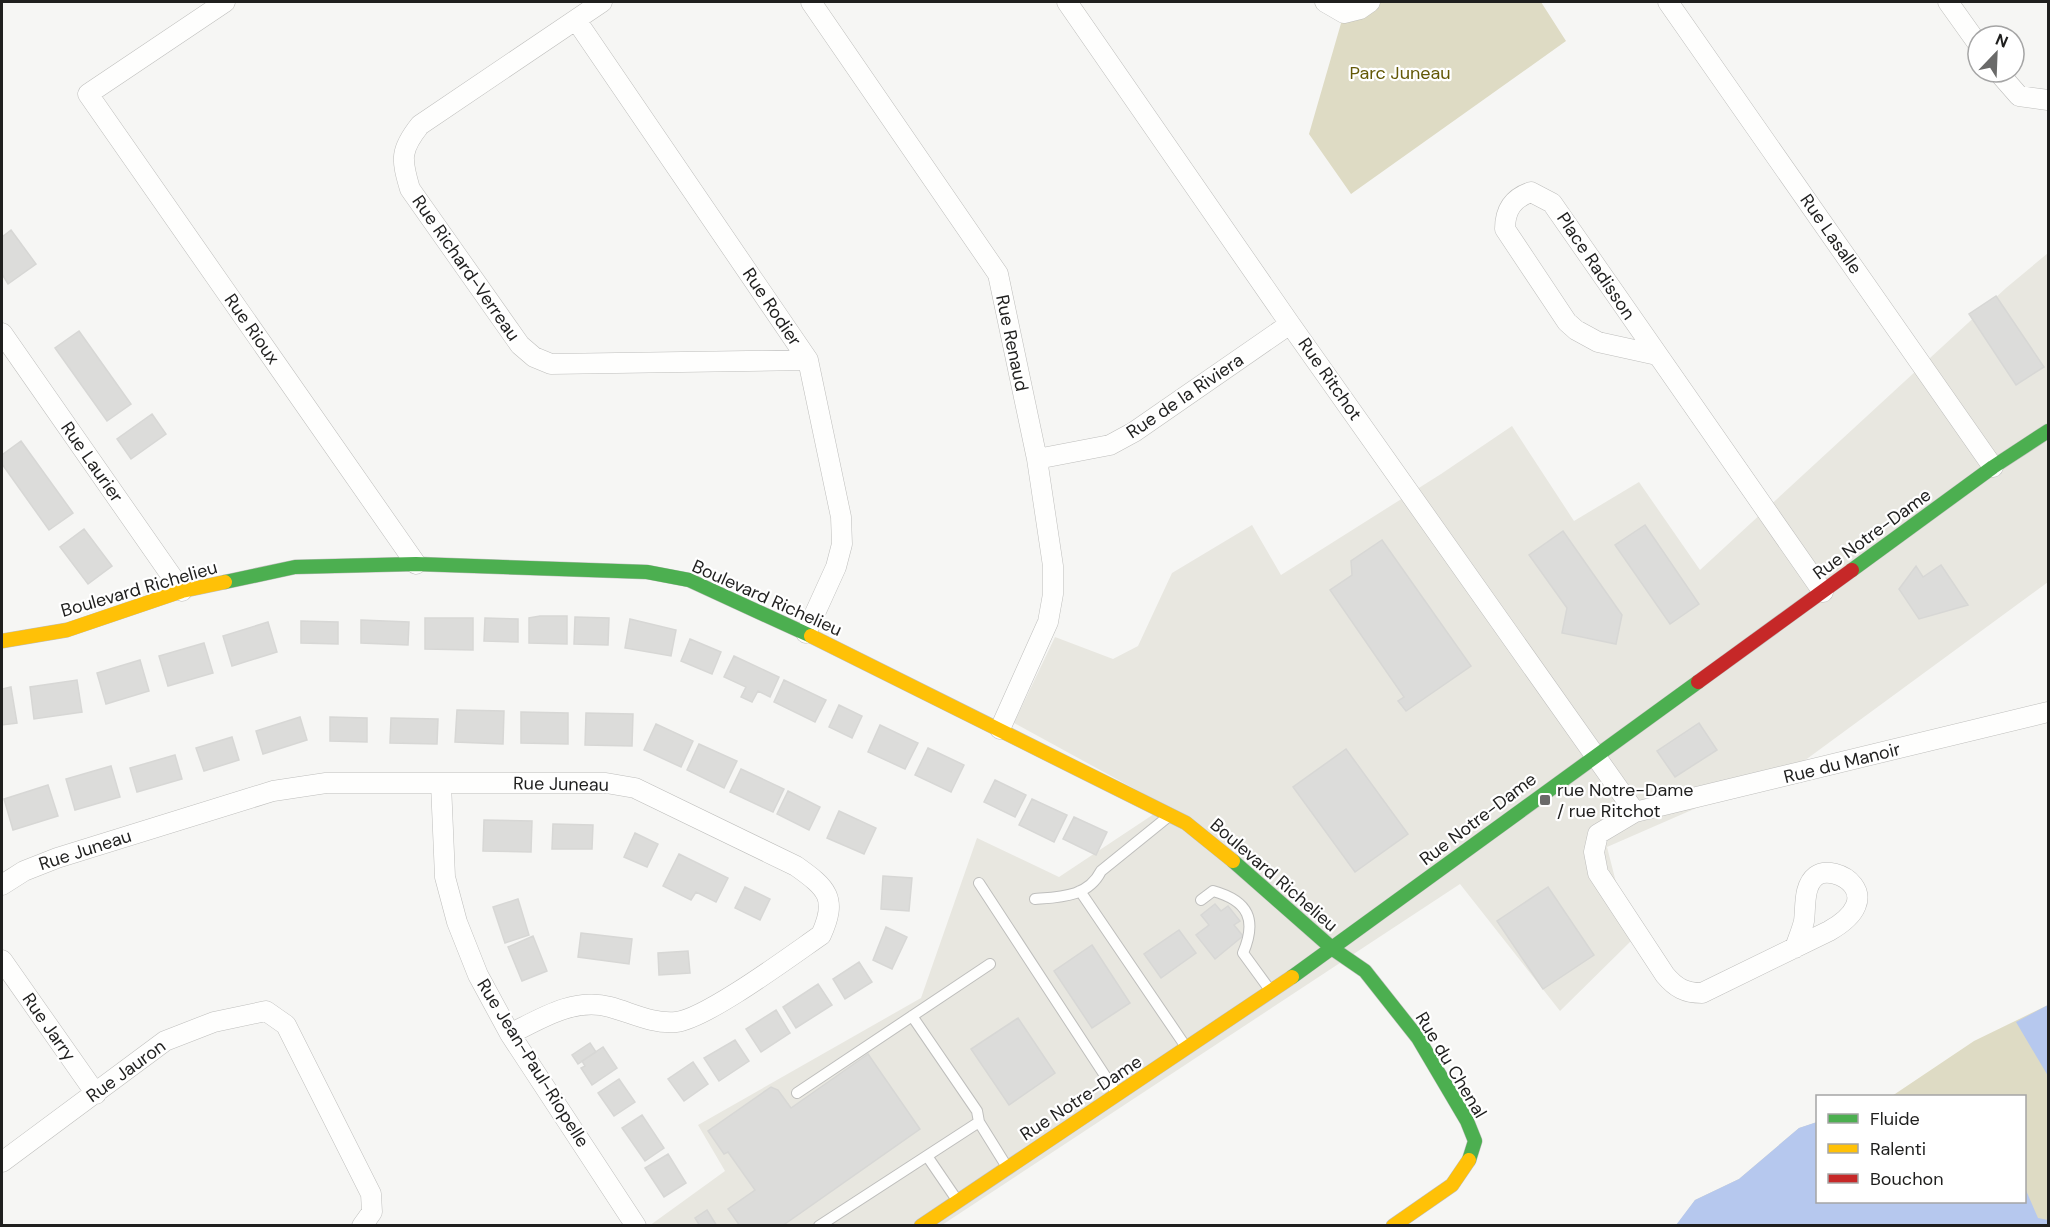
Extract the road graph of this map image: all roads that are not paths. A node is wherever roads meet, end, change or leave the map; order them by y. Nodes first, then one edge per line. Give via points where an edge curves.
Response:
1 (225, 2) edge
2 (602, 2) edge
3 (811, 2) edge
4 (1067, 2) edge
5 (1325, 2) edge
6 (1370, 2) edge
7 (1668, 2) edge
8 (1948, 2) edge
9 (576, 20) junction
10 (1966, 27) edge
11 (2008, 84) edge
12 (2049, 100) edge
13 (1290, 324) junction
14 (2, 333) edge
15 (1657, 355) junction
16 (808, 360) junction
17 (2049, 431) edge
18 (1037, 459) junction
19 (1994, 467) junction
20 (416, 564) junction
21 (182, 591) junction
22 (1823, 592) junction
23 (806, 633) junction
24 (2, 641) edge
25 (2049, 712) edge
26 (1000, 729) junction
27 (1596, 754) junction
28 (441, 784) junction
29 (1635, 812) junction
30 (1170, 815) junction
31 (979, 883) dead end
32 (2, 885) edge
33 (1080, 891) junction
34 (1035, 899) dead end
35 (1254, 899) junction
36 (1201, 900) dead end
37 (1795, 948) dead end
38 (1333, 950) junction
39 (2, 960) edge
40 (990, 964) dead end
41 (1272, 993) junction
42 (912, 1016) junction
43 (510, 1034) junction
44 (1188, 1049) junction
45 (797, 1093) dead end
46 (96, 1094) junction
47 (1118, 1095) junction
48 (978, 1122) junction
49 (927, 1156) junction
50 (2, 1162) edge
51 (1008, 1168) junction
52 (958, 1202) junction
53 (820, 1225) edge
54 (362, 1226) edge
55 (636, 1226) edge
56 (921, 1226) edge
57 (1393, 1226) edge

1 - 20 street, Rue Rioux via 88,94
2 - 9 street, Rue Richard-Verreau
3 - 18 street, Rue Renaud via 998,274
4 - 13 street, Rue Ritchot
5 - 6 street via 1344,12
7 - 19 street, Rue Lasalle
8 - 10 street
9 - 16 street, Rue Rodier
9 - 16 street, Rue Richard-Verreau via 420,125 406,143 403,164 410,189 520,345 550,364
11 - 12 street via 2019,96
13 - 18 street, Rue de la Riviera via 1110,445
13 - 27 street, Rue Ritchot
14 - 21 street, Rue Laurier
15 - 15 street, Place Radisson via 1552,203 1531,192 1514,200 1505,229 1567,322 1598,342
15 - 22 street, Place Radisson
16 - 23 street, Rue Rodier via 841,518 842,544 836,567
17 - 19 street, Rue Notre-Dame
18 - 26 street, Rue Renaud via 1053,566 1053,594 1048,622
19 - 22 street, Rue Notre-Dame
20 - 21 street, Boulevard Richelieu via 295,567
20 - 23 street, Boulevard Richelieu via 647,572 689,580
21 - 24 street, Boulevard Richelieu via 67,630
22 - 27 street, Rue Notre-Dame
23 - 26 street, Boulevard Richelieu
25 - 29 street, Rue du Manoir
26 - 30 street, Boulevard Richelieu
27 - 29 street, Rue Ritchot
27 - 38 street, Rue Notre-Dame
28 - 32 street, Rue Juneau via 326,783 273,791 57,858
28 - 43 street, Rue Jean-Paul-Riopelle via 446,877 457,922 478,975
28 - 43 street, Rue Juneau via 606,783 635,788 796,866 830,896 830,916 821,935 704,1012 678,1022 655,1022 607,1006 576,1006 558,1010
29 - 37 street, Rue du Manoir via 1598,834 1594,852 1598,873 1675,986 1689,993 1702,993
30 - 33 lane via 1101,871 1095,883
30 - 35 street, Boulevard Richelieu via 1221,850
31 - 47 lane
33 - 34 lane via 1070,896
33 - 44 lane
35 - 36 lane via 1213,891
35 - 38 street, Boulevard Richelieu
35 - 41 lane via 1250,937 1243,953
38 - 41 street, Rue Notre-Dame
38 - 57 street, Rue du Chenal via 1365,971 1418,1038 1467,1121 1474,1141 1470,1159 1452,1185
39 - 46 street, Rue Jarry
40 - 42 lane
41 - 44 street, Rue Notre-Dame
42 - 45 lane
42 - 48 lane via 977,1111
43 - 55 street, Rue Jean-Paul-Riopelle
44 - 47 street, Rue Notre-Dame
46 - 50 street, Rue Jauron
46 - 54 street, Rue Jauron via 165,1041 214,1022 266,1011 286,1025 371,1194 372,1212
47 - 51 street, Rue Notre-Dame
48 - 49 lane
48 - 51 lane
49 - 52 lane
49 - 53 lane
51 - 52 street, Rue Notre-Dame
52 - 56 street, Rue Notre-Dame

